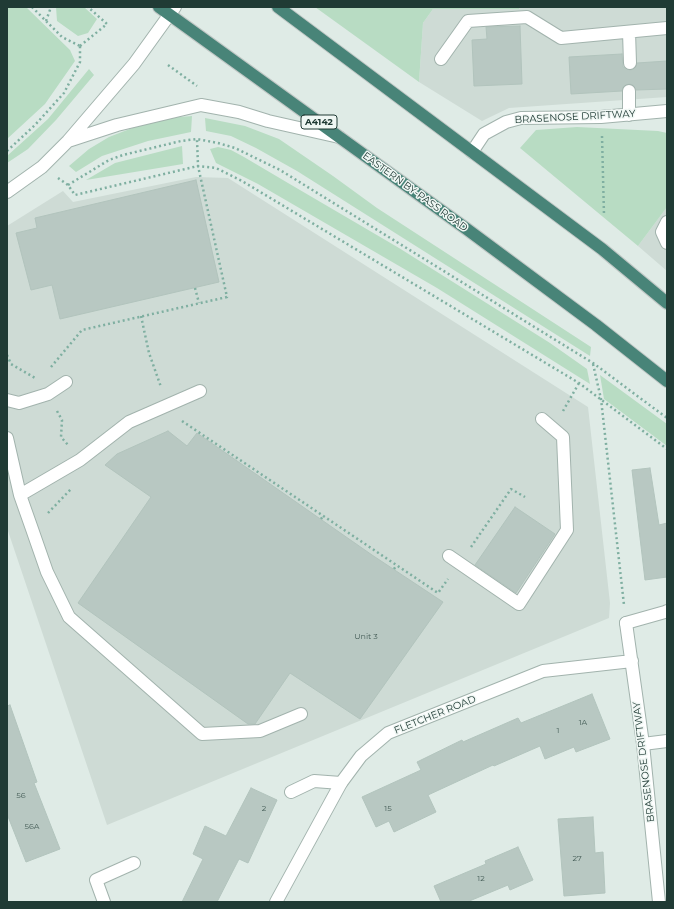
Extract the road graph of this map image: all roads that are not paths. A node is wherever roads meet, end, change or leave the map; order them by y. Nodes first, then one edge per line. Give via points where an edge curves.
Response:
1 (159, 7) edge
2 (278, 7) edge
3 (172, 11) edge
4 (667, 28) edge
5 (629, 32) junction
6 (441, 59) dead end
7 (630, 64) dead end
8 (629, 91) dead end
9 (667, 111) edge
10 (629, 115) junction
11 (339, 137) junction
12 (68, 141) junction
13 (472, 152) junction
14 (7, 192) edge
15 (667, 222) edge
16 (667, 244) edge
17 (667, 303) edge
18 (667, 381) edge
19 (66, 382) dead end
20 (200, 391) dead end
21 (7, 400) edge
22 (542, 419) dead end
23 (7, 438) edge
24 (20, 495) junction
25 (449, 556) dead end
26 (667, 611) edge
27 (632, 661) junction
28 (301, 714) dead end
29 (667, 741) edge
30 (643, 744) junction
31 (341, 783) junction
32 (291, 792) dead end
33 (134, 863) dead end
34 (104, 902) edge
35 (276, 902) edge
36 (659, 902) edge

1 - 3 highway, EASTERN BY-PASS ROAD / A4142
2 - 13 highway
3 - 11 highway, EASTERN BY-PASS ROAD / A4142
3 - 12 street via 134,64
4 - 5 street
5 - 6 street via 561,38 527,16 468,21
5 - 7 street
8 - 10 street
9 - 10 street, BRASENOSE DRIFTWAY
10 - 13 street, BRASENOSE DRIFTWAY via 521,118 506,122 484,134
11 - 12 street via 201,105 117,125
11 - 18 highway, EASTERN BY-PASS ROAD / A4142 via 590,320
12 - 14 street via 42,167
13 - 17 highway via 602,249
15 - 16 street via 662,232
19 - 21 street via 48,394 19,403
20 - 24 street via 129,422 80,460
22 - 25 street via 563,437 567,530 519,604
23 - 24 street
24 - 28 street via 47,572 69,617 202,734 260,731
26 - 27 street, BRASENOSE DRIFTWAY via 626,623
27 - 30 street, BRASENOSE DRIFTWAY
27 - 31 street, FLETCHER ROAD via 543,671 388,733 361,756
29 - 30 street
30 - 36 street, BRASENOSE DRIFTWAY
31 - 32 street via 314,781
31 - 35 street, FLETCHER ROAD
33 - 34 street via 96,880

